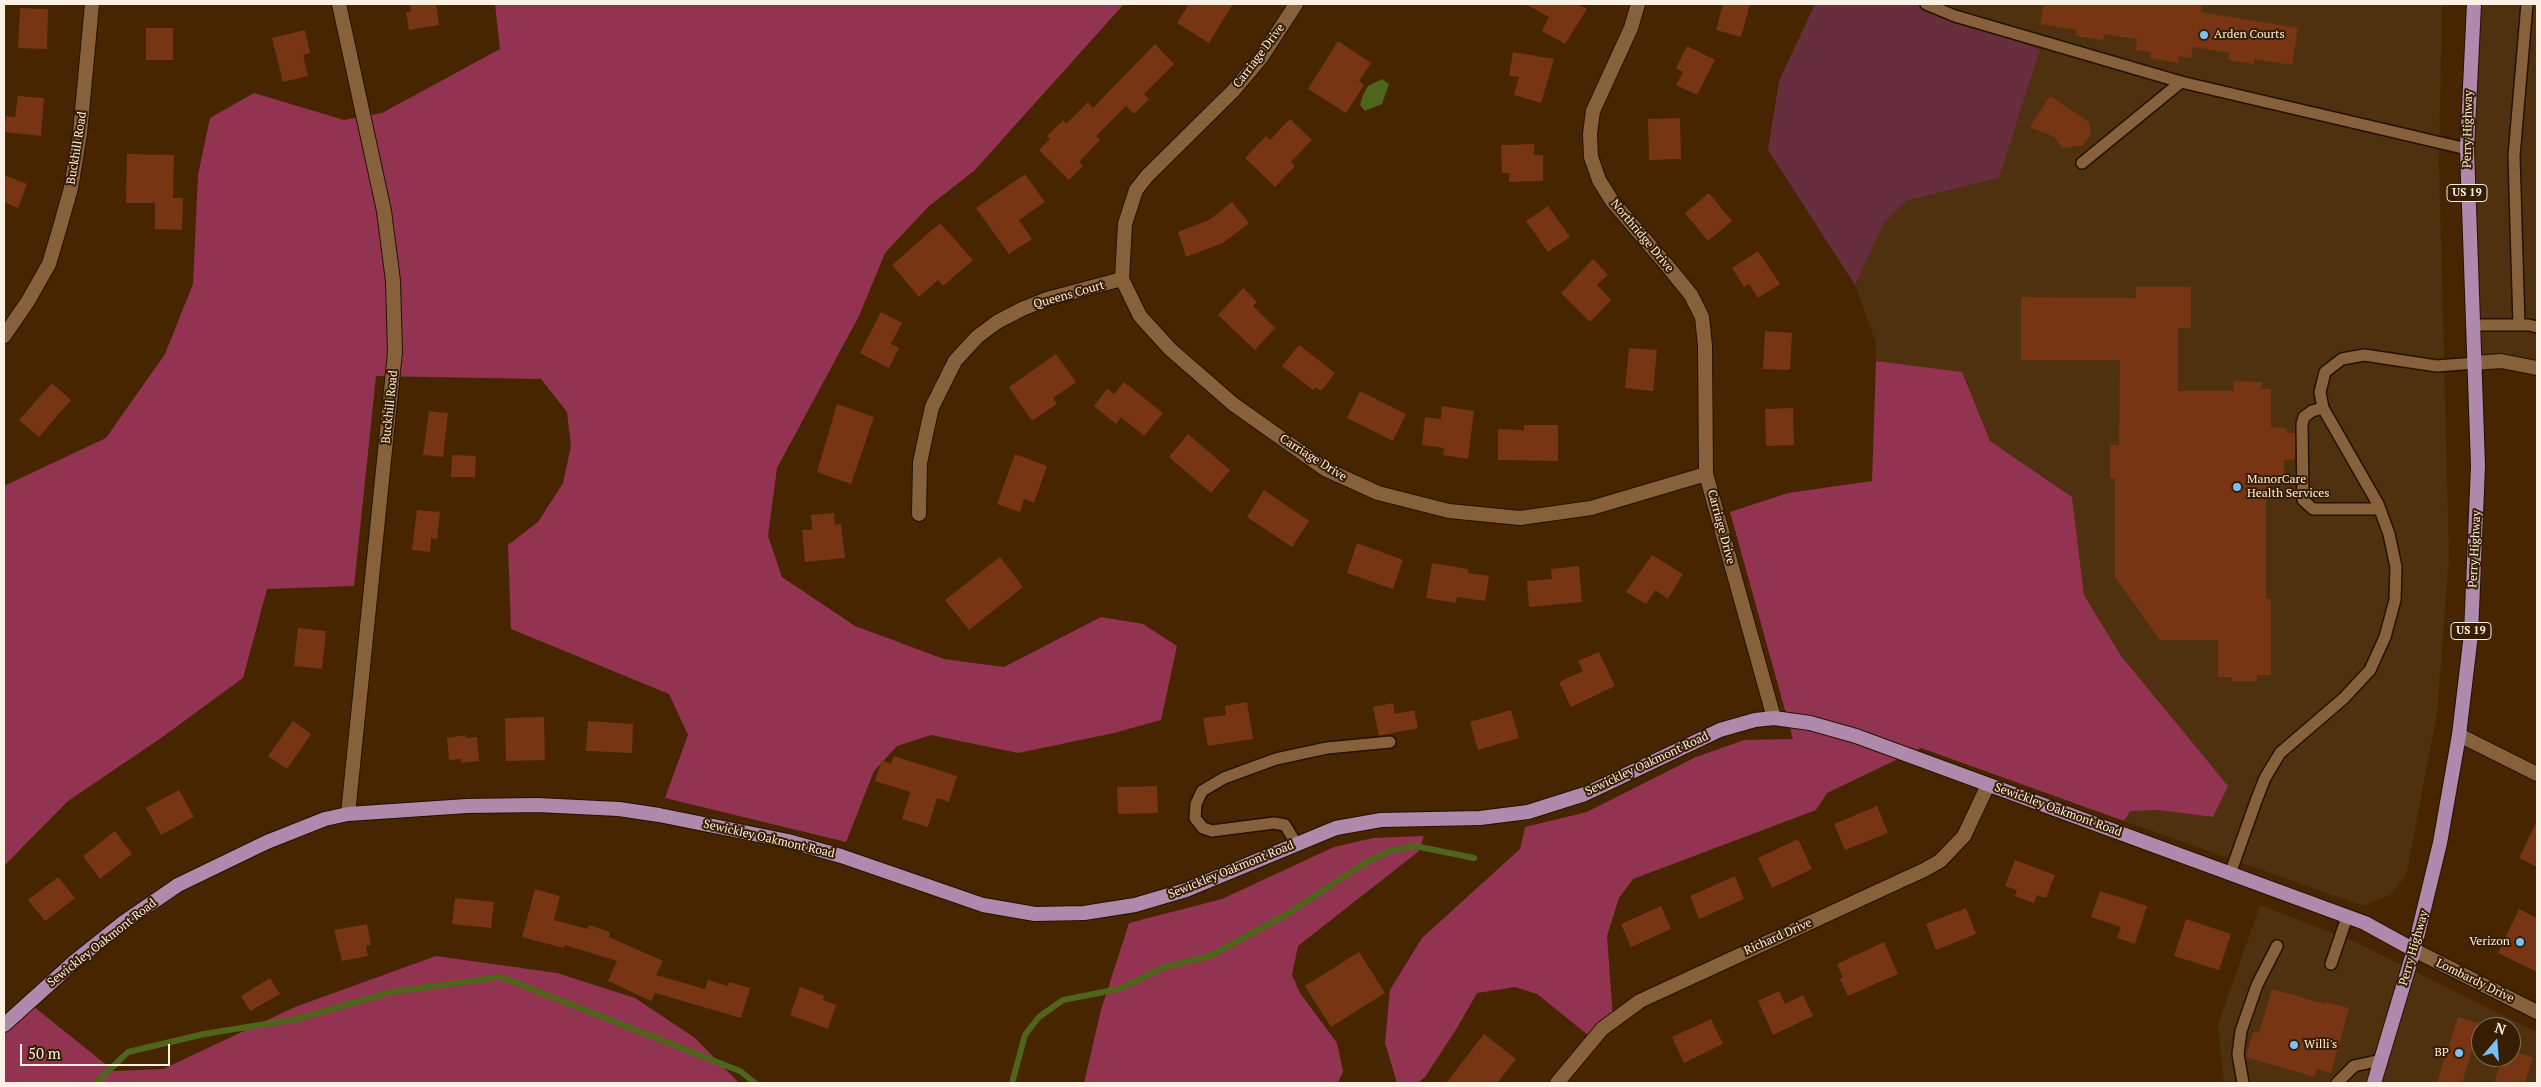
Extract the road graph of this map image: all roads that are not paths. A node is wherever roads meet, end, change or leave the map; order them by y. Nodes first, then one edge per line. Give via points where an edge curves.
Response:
1 (92, 4) edge
2 (339, 4) edge
3 (1296, 4) edge
4 (1638, 4) edge
5 (1926, 4) edge
6 (2467, 4) edge
7 (2474, 4) edge
8 (2527, 4) edge
9 (2472, 24) junction
10 (2181, 82) junction
11 (2467, 149) junction
12 (2082, 163) dead end
13 (1122, 279) junction
14 (2473, 325) junction
15 (2519, 325) junction
16 (2537, 328) edge
17 (4, 336) edge
18 (2475, 363) junction
19 (2537, 368) edge
20 (2323, 408) junction
21 (1706, 474) junction
22 (2380, 509) junction
23 (919, 514) dead end
24 (1774, 718) junction
25 (2458, 735) junction
26 (1390, 742) dead end
27 (2537, 774) edge
28 (1988, 785) junction
29 (348, 814) junction
30 (1296, 843) junction
31 (2230, 874) junction
32 (2347, 916) junction
33 (2276, 946) dead end
34 (2414, 950) junction
35 (2331, 964) dead end
36 (2537, 1012) edge
37 (4, 1025) edge
38 (2381, 1060) junction
39 (1557, 1083) edge
40 (2243, 1083) edge
41 (2337, 1083) edge
42 (2374, 1083) edge

1 - 17 street, Buckhill Road via 80,133 71,188 49,264
2 - 29 street, Buckhill Road via 384,211 393,281 395,352
3 - 13 street, Carriage Drive via 1261,58 1233,91 1136,190 1124,224
4 - 21 street, Northridge Drive via 1631,28 1593,111 1591,157 1599,180 1612,201 1691,295 1702,317
5 - 10 lane via 1955,16
6 - 9 street
7 - 9 main road, Perry Highway / US 19
8 - 15 lane via 2514,156
9 - 11 main road, Perry Highway / US 19
10 - 11 lane
10 - 12 lane
11 - 14 main road, Perry Highway / US 19
13 - 21 street, Carriage Drive via 1140,316 1151,330 1232,404 1325,469 1378,493 1449,511 1520,518 1592,508
13 - 23 street, Queens Court via 1022,309 977,337 955,361 932,407 920,463
14 - 15 lane
14 - 18 main road, Perry Highway / US 19
15 - 16 lane
18 - 19 street via 2501,361
18 - 20 lane via 2437,366 2364,355 2342,359 2325,372 2320,392
18 - 25 main road, Perry Highway / US 19 via 2478,474 2475,570 2471,634
20 - 22 lane
20 - 22 lane via 2304,417 2302,424 2303,500 2313,509
21 - 24 street, Carriage Drive
22 - 31 lane via 2390,534 2396,567 2395,600 2385,637 2370,670 2344,698 2280,753 2265,778
24 - 28 main road, Sewickley Oakmont Road via 1832,728
24 - 30 main road, Sewickley Oakmont Road via 1720,730 1585,794 1528,812 1480,818 1381,820 1336,828
25 - 27 street
25 - 34 main road, Perry Highway / US 19 via 2440,843
26 - 30 lane via 1327,748 1276,759 1224,778 1202,791 1196,804 1195,818 1204,828 1212,831 1285,825
28 - 31 main road, Sewickley Oakmont Road
28 - 39 street, Richard Drive via 1964,836 1940,861 1640,1000 1602,1029
29 - 30 main road, Sewickley Oakmont Road via 538,805 658,815 788,841 983,905 1035,914 1111,910 1160,899
29 - 37 main road, Sewickley Oakmont Road via 267,842 178,885 74,962
31 - 32 main road, Sewickley Oakmont Road
32 - 34 main road, Sewickley Oakmont Road
32 - 35 lane
33 - 40 lane via 2257,985 2241,1031 2238,1054
34 - 36 street, Lombardy Drive
34 - 38 main road, Perry Highway / US 19
38 - 41 lane via 2354,1066
38 - 42 main road, Perry Highway / US 19

